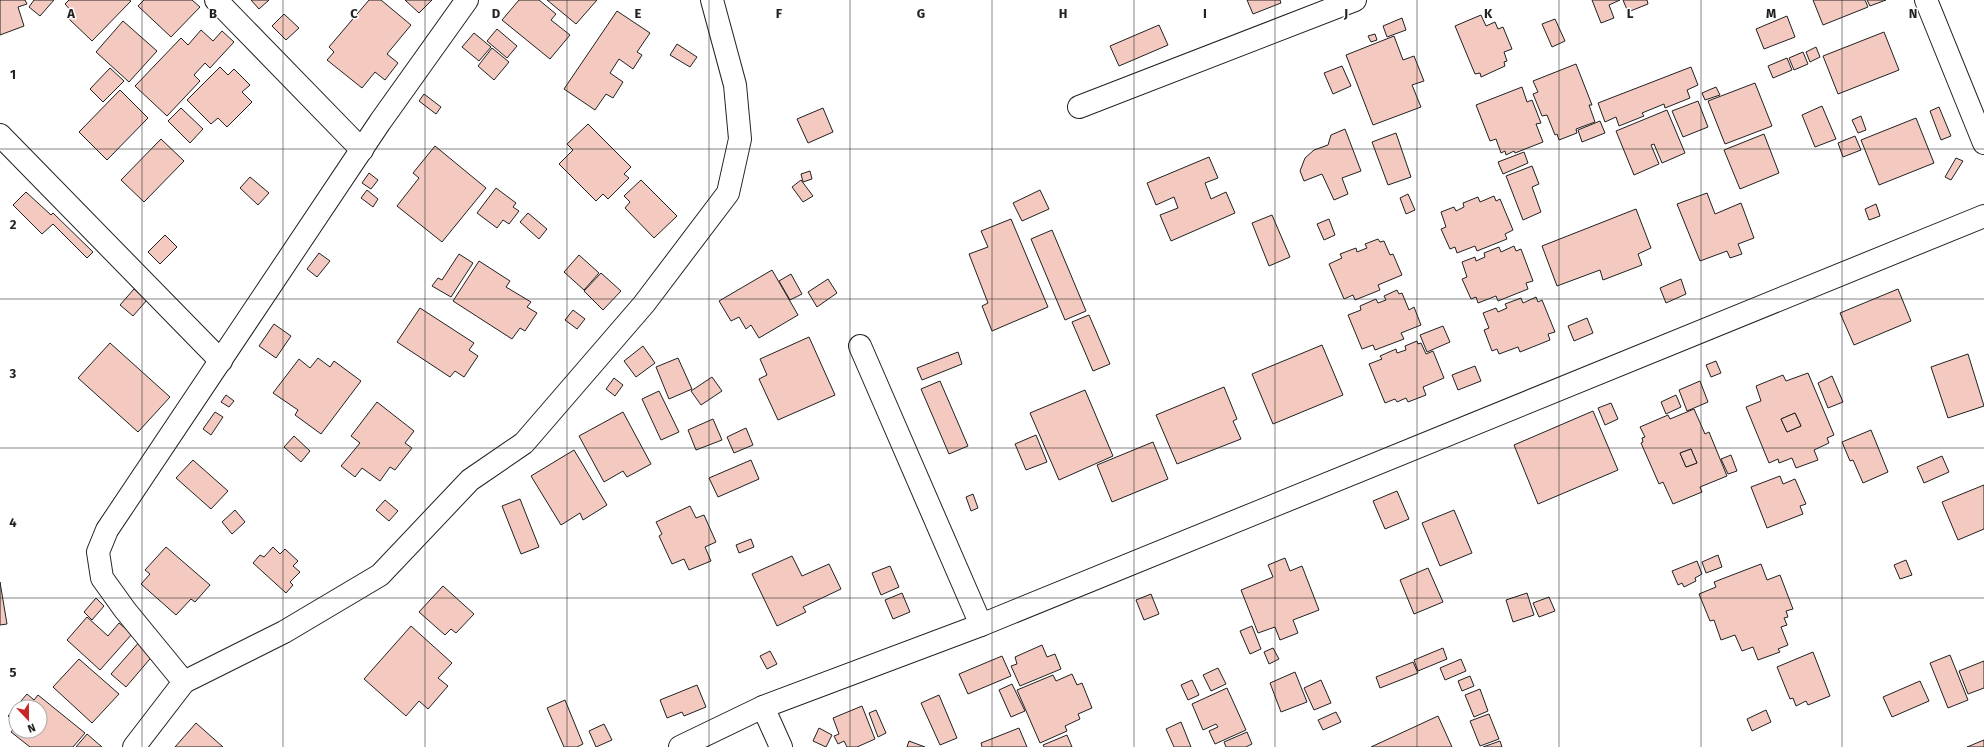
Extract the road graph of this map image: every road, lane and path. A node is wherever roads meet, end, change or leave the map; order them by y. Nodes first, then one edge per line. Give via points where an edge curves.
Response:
1 (216, 0) edge
2 (467, 0) edge
3 (712, 0) edge
4 (1354, 0) edge
5 (1926, 0) edge
6 (1079, 108) dead end
7 (0, 135) edge
8 (1984, 143) edge
9 (362, 150) junction
10 (1984, 216) edge
11 (860, 346) dead end
12 (221, 361) junction
13 (981, 625) junction
14 (184, 682) junction
15 (763, 706) junction
16 (134, 747) edge
17 (680, 747) edge
18 (781, 747) edge

1 - 9 street
2 - 9 street
3 - 14 street via 734,85 740,139 728,193 644,304 524,443 470,480 380,575 284,632
4 - 6 street
5 - 8 street
7 - 12 street
9 - 12 street
10 - 13 street
11 - 13 street
12 - 14 street via 107,530 98,552 102,578
13 - 15 street
14 - 16 street
15 - 17 street
15 - 18 street

